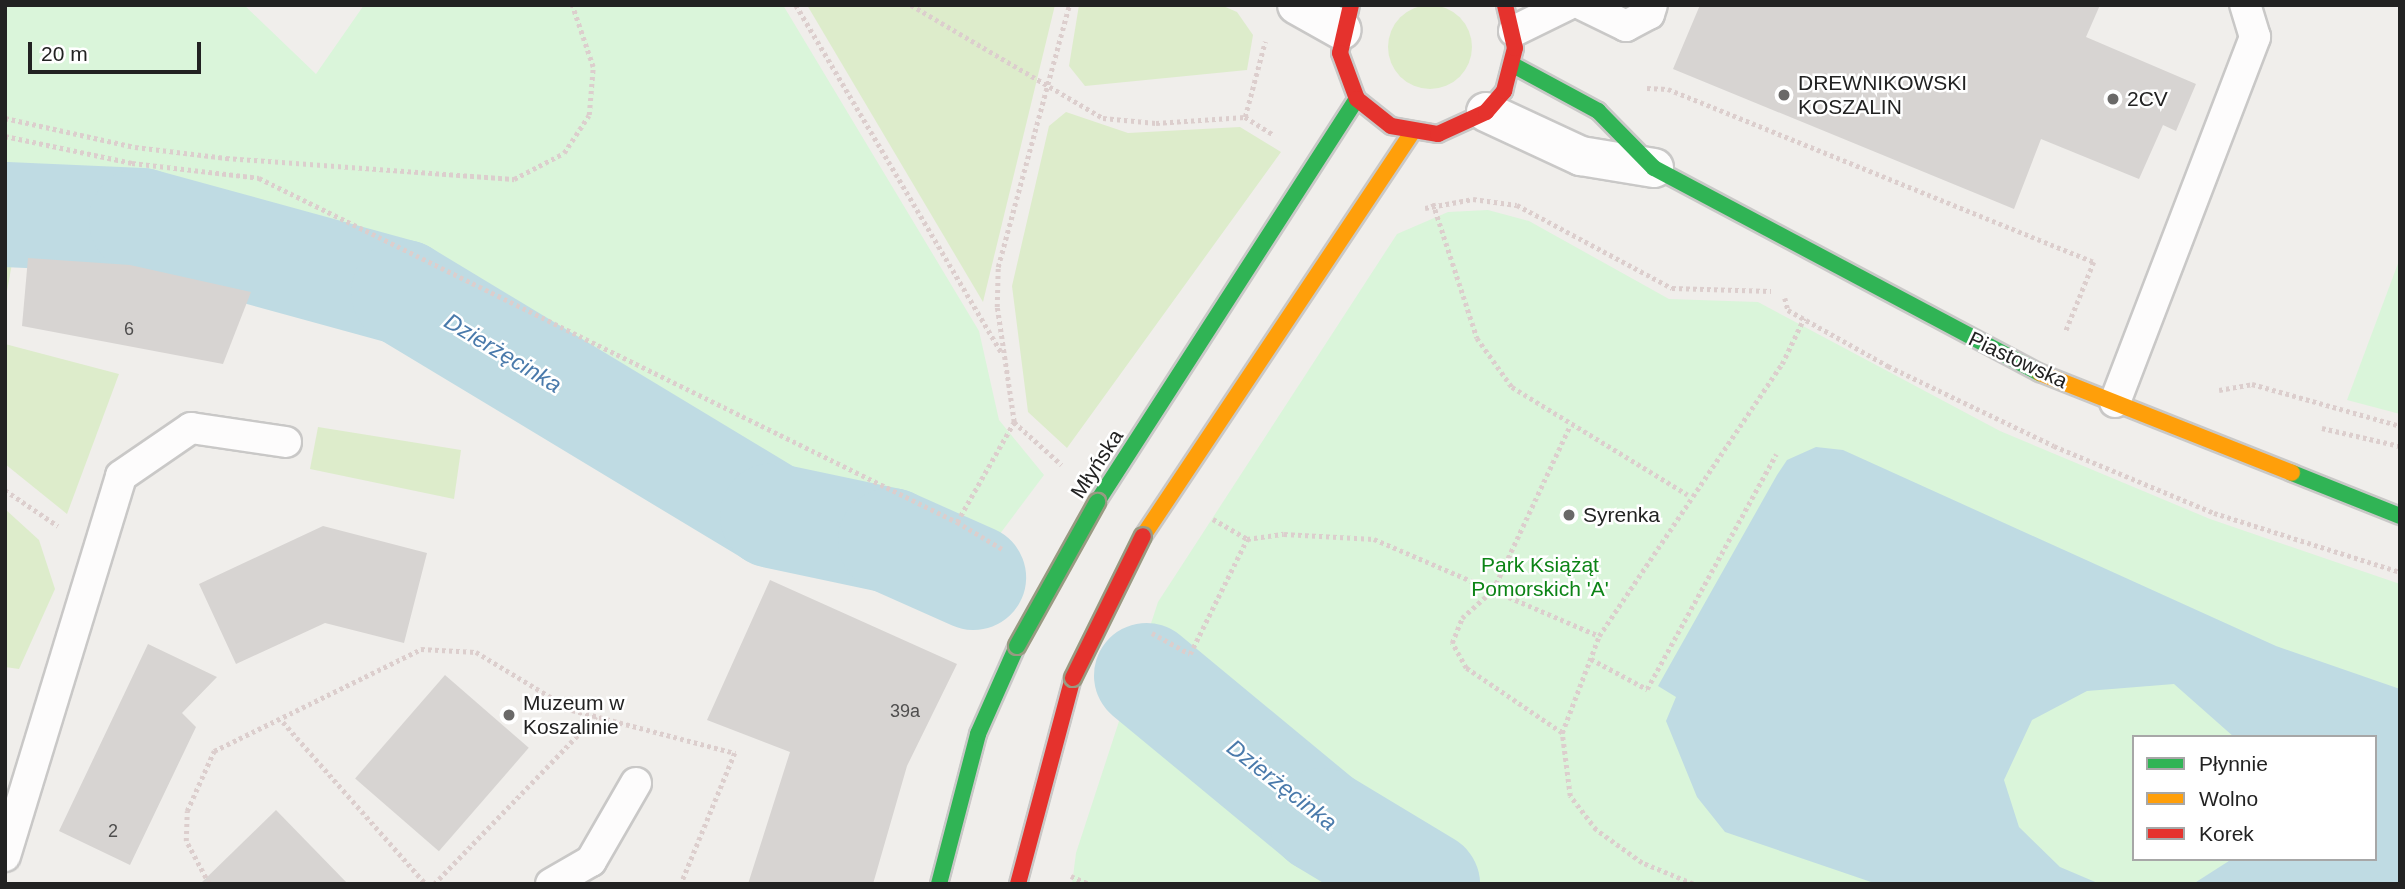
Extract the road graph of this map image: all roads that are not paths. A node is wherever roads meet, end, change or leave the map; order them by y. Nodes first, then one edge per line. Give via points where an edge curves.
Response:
1 (1297, 5) edge
2 (1567, 5) edge
3 (1583, 5) edge
4 (1653, 5) edge
5 (2245, 5) edge
6 (1346, 18) edge
7 (1509, 18) edge
8 (1513, 65) junction
9 (1357, 99) junction
10 (1486, 112) junction
11 (1412, 133) junction
12 (1654, 169) junction
13 (2115, 402) junction
14 (286, 442) dead end
15 (2400, 516) edge
16 (636, 783) dead end
17 (5, 856) edge
18 (551, 884) edge
19 (939, 884) edge
20 (1018, 884) edge

1 - 6 street
2 - 7 lane
3 - 4 lane via 1626,26 1649,14
5 - 13 lane via 2255,37
6 - 9 street via 1346,77
7 - 8 street
8 - 10 street
8 - 12 street, Piastowska via 1598,111
9 - 11 street via 1372,114
9 - 19 street, Młyńska, bridge via 1097,502 1017,646 978,734
10 - 11 street via 1438,134
10 - 12 street, Piastowska via 1581,156
11 - 20 street, bridge via 1143,536 1073,678
12 - 13 street, Piastowska via 2000,354
13 - 15 street, Piastowska
14 - 17 lane via 191,428 121,476
16 - 18 lane via 592,861

